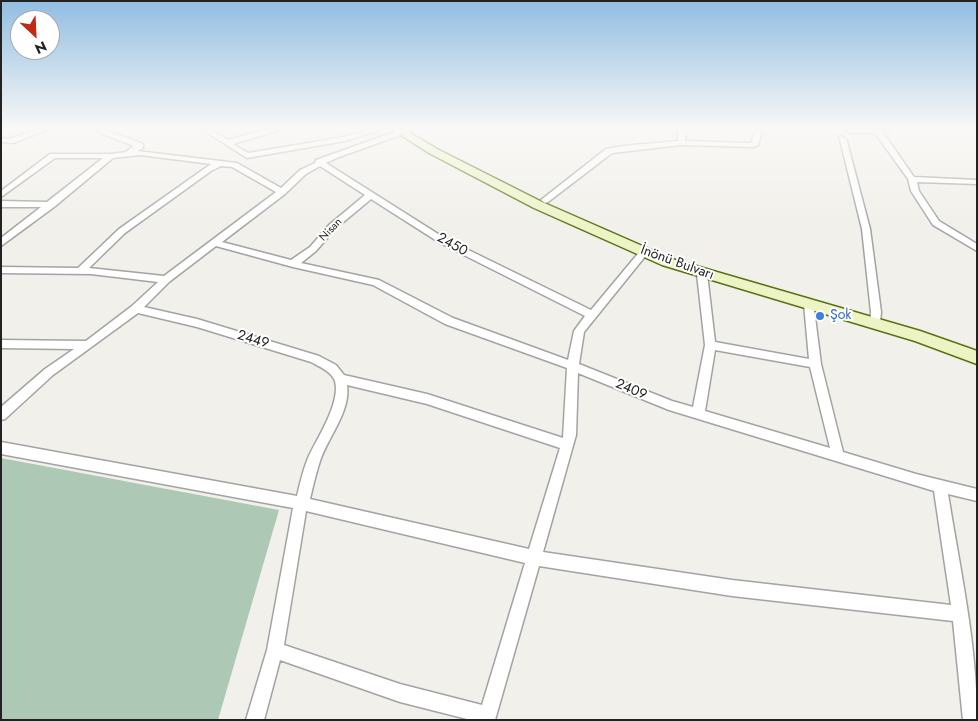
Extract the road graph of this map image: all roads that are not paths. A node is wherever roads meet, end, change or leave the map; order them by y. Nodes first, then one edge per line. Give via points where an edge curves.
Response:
1 (45, 162) edge
2 (104, 162) edge
3 (210, 162) edge
4 (239, 162) edge
5 (319, 162) joint
6 (455, 162) edge
7 (466, 162) edge
8 (596, 162) edge
9 (848, 162) edge
10 (900, 162) edge
11 (221, 163) junction
12 (234, 165) junction
13 (912, 178) junction
14 (977, 182) edge
15 (282, 192) junction
16 (1, 195) edge
17 (370, 195) junction
18 (545, 200) junction
19 (1, 204) edge
20 (51, 205) junction
21 (1, 243) edge
22 (215, 243) junction
23 (977, 248) edge
24 (644, 252) junction
25 (293, 264) junction
26 (1, 270) edge
27 (80, 271) junction
28 (702, 274) junction
29 (166, 280) junction
30 (809, 304) junction
31 (136, 310) junction
32 (592, 315) junction
33 (876, 318) junction
34 (1, 344) edge
35 (88, 345) junction
36 (710, 345) junction
37 (977, 346) edge
38 (977, 358) edge
39 (815, 364) junction
40 (573, 366) junction
41 (340, 379) junction
42 (698, 414) junction
43 (1, 415) edge
44 (567, 445) junction
45 (1, 448) edge
46 (838, 456) junction
47 (940, 486) junction
48 (977, 495) edge
49 (301, 503) junction
50 (535, 558) junction
51 (960, 614) junction
52 (275, 650) junction
53 (487, 717) edge
54 (255, 720) edge
55 (972, 720) edge

1 - 16 street
2 - 20 street
3 - 11 street
4 - 12 street
5 - 15 street
5 - 17 street, 2450
6 - 24 main road, İnönü Bulvarı via 538,205
7 - 18 main road, İnönü Bulvarı
8 - 18 street
9 - 33 street via 866,229
10 - 13 street
11 - 12 street
11 - 27 street via 208,168 122,231
12 - 15 street
13 - 14 street
13 - 23 street via 915,191 936,223
15 - 22 street
17 - 25 street, Nisan
17 - 32 street, 2450 via 443,241
18 - 33 main road, İnönü Bulvarı via 681,256
19 - 20 street
20 - 21 street
22 - 25 street, 2409
22 - 29 street
24 - 28 main road, İnönü Bulvarı
24 - 32 street
25 - 40 street, 2409 via 376,282 449,321
26 - 27 street
27 - 29 street
28 - 30 main road, İnönü Bulvarı
28 - 36 street
29 - 31 street
30 - 33 main road, İnönü Bulvarı
30 - 39 street
31 - 35 street
31 - 41 street, 2449 via 197,324 315,359 332,368
32 - 40 street via 579,331
33 - 37 main road, İnönü Bulvarı
33 - 38 main road, İnönü Bulvarı
34 - 35 street
35 - 43 street via 49,372
36 - 39 street
36 - 42 street
39 - 46 street
40 - 42 street, 2409
40 - 44 street
41 - 44 street via 411,395
41 - 49 street via 342,393 337,410 314,460
42 - 46 street, 2409
44 - 50 street
45 - 49 street
46 - 47 street, 2409
47 - 48 street, 2409
47 - 51 street
49 - 50 street
49 - 52 street
50 - 51 street via 732,588
50 - 53 street
51 - 55 street
52 - 53 street via 400,693
52 - 54 street

